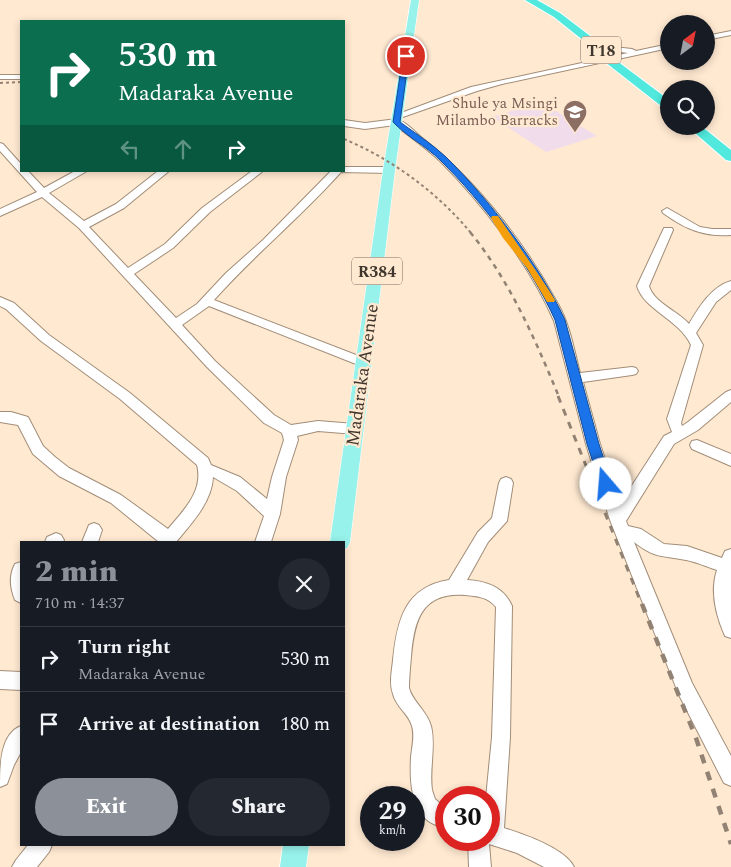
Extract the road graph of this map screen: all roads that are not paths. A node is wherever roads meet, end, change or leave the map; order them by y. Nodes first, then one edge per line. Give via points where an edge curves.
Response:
1 (415, 0) edge
2 (530, 0) edge
3 (731, 33) edge
4 (715, 36) edge
5 (598, 46) junction
6 (660, 48) edge
7 (640, 53) junction
8 (609, 60) junction
9 (0, 77) edge
10 (20, 77) edge
11 (660, 99) edge
12 (397, 119) junction
13 (345, 123) edge
14 (704, 135) edge
15 (0, 146) edge
16 (731, 157) edge
17 (20, 168) edge
18 (345, 170) edge
19 (389, 170) junction
20 (24, 172) edge
21 (80, 172) edge
22 (163, 172) edge
23 (257, 172) edge
24 (340, 172) edge
25 (43, 193) junction
26 (667, 211) dead end
27 (0, 213) edge
28 (83, 226) junction
29 (668, 230) dead end
30 (731, 232) edge
31 (127, 274) junction
32 (731, 285) edge
33 (207, 300) junction
34 (3, 306) edge
35 (174, 326) junction
36 (690, 333) junction
37 (364, 363) junction
38 (632, 371) dead end
39 (576, 378) junction
40 (731, 395) edge
41 (0, 417) edge
42 (355, 429) junction
43 (288, 430) junction
44 (679, 433) junction
45 (697, 445) dead end
46 (731, 460) edge
47 (207, 469) junction
48 (506, 483) dead end
49 (272, 514) junction
50 (621, 526) junction
51 (168, 541) edge
52 (263, 541) edge
53 (340, 541) edge
54 (728, 561) edge
55 (20, 571) edge
56 (454, 586) junction
57 (20, 588) edge
58 (731, 630) edge
59 (0, 680) edge
60 (20, 681) edge
61 (20, 737) edge
62 (2, 766) edge
63 (731, 776) edge
64 (494, 786) edge
65 (435, 811) edge
66 (500, 839) edge
67 (41, 846) edge
68 (296, 846) edge
69 (484, 851) edge
70 (23, 867) edge
71 (293, 867) edge
72 (480, 867) edge
73 (563, 867) edge

1 - 12 main road, Madaraka Avenue / R384
2 - 5 highway, T18 via 557,15
3 - 4 street
5 - 7 street
5 - 8 highway, T18
6 - 7 street
7 - 8 street
8 - 11 highway, T18
8 - 12 street via 492,84
9 - 10 street
12 - 13 street via 365,126
12 - 19 main road, Madaraka Avenue / R384
12 - 39 street via 457,173 530,267 554,305
14 - 16 highway
15 - 17 street
18 - 19 street
19 - 37 main road, Madaraka Avenue / R384
20 - 25 street
21 - 25 street
22 - 28 street via 120,206
23 - 31 street via 206,210 169,246
24 - 33 street
25 - 27 street
25 - 28 street
26 - 30 street via 699,231
28 - 31 street
29 - 36 street via 643,286 644,292
31 - 35 street
32 - 36 street via 719,291 708,303
33 - 35 street
33 - 37 street
34 - 47 street via 125,396 203,462
35 - 43 street via 269,419
36 - 44 street via 697,345 674,419
37 - 42 main road, Madaraka Avenue / R384
38 - 39 street
39 - 50 street via 593,444
40 - 44 street via 698,423
41 - 51 street via 23,421 38,450 50,461 64,472 116,499
42 - 43 street via 318,426
42 - 53 main road, Madaraka Avenue / R384
43 - 49 street via 291,440
44 - 50 street via 664,447
45 - 46 street
47 - 49 street via 244,487 258,497
47 - 51 street via 207,482 201,497
48 - 56 street via 499,521 484,537
49 - 52 street
50 - 54 street via 663,551
50 - 63 street via 685,688
54 - 58 street via 721,579 721,590
55 - 57 street
56 - 64 street via 490,592 502,600 504,606 501,737
56 - 65 street via 429,593 417,602 407,624 402,647 401,693 421,722 420,766 424,800
59 - 60 street
61 - 62 street
66 - 73 street via 520,843
67 - 70 street
68 - 71 main road
69 - 72 street

